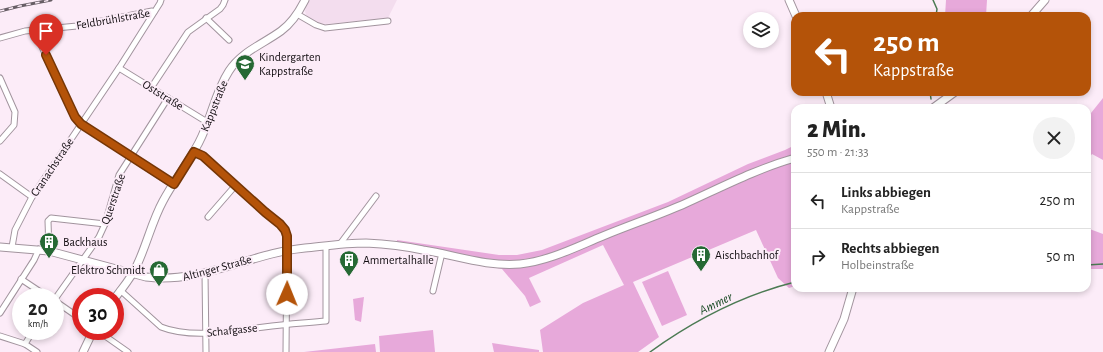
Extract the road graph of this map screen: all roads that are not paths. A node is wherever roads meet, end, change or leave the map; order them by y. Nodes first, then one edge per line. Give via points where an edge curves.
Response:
1 (161, 0) edge
2 (225, 0) edge
3 (304, 0) edge
4 (789, 0) edge
5 (1045, 0) edge
6 (154, 12) junction
7 (794, 12) edge
8 (1034, 12) edge
9 (297, 14) junction
10 (206, 18) junction
11 (388, 21) dead end
12 (34, 30) junction
13 (0, 38) edge
14 (229, 40) dead end
15 (119, 68) junction
16 (0, 78) edge
17 (151, 88) junction
18 (950, 96) edge
19 (168, 98) junction
20 (938, 104) edge
21 (207, 122) junction
22 (81, 124) junction
23 (0, 141) edge
24 (194, 152) junction
25 (130, 157) junction
26 (791, 159) edge
27 (0, 174) edge
28 (174, 184) junction
29 (236, 186) junction
30 (376, 196) dead end
31 (32, 197) junction
32 (208, 217) dead end
33 (105, 224) junction
34 (340, 244) junction
35 (326, 246) junction
36 (0, 247) edge
37 (12, 248) junction
38 (39, 249) junction
39 (288, 250) junction
40 (49, 251) junction
41 (442, 253) junction
42 (82, 260) junction
43 (205, 273) junction
44 (133, 274) junction
45 (21, 279) junction
46 (34, 288) edge
47 (63, 288) edge
48 (122, 288) edge
49 (434, 291) dead end
50 (851, 292) edge
51 (124, 294) edge
52 (64, 307) edge
53 (0, 312) edge
54 (72, 313) edge
55 (287, 324) junction
56 (206, 334) junction
57 (0, 336) edge
58 (27, 340) edge
59 (89, 340) edge
60 (111, 340) edge
61 (25, 344) junction
62 (37, 352) edge
63 (83, 352) edge
64 (128, 352) edge
65 (206, 352) edge
66 (286, 352) edge
67 (829, 352) edge

1 - 6 street, Feldbrühlstraße
2 - 10 street via 220,9
3 - 9 street, Kappstraße
4 - 7 street
5 - 8 street
6 - 12 street, Feldbrühlstraße via 77,26
6 - 15 street, Cranachstraße
9 - 11 street via 325,28
9 - 21 street, Kappstraße via 282,31 232,65 221,84
10 - 14 street
10 - 17 street via 188,32
12 - 13 street, Feldbrühlstraße
12 - 22 street via 75,117
15 - 17 street, Oststraße
15 - 22 street, Cranachstraße
16 - 23 street via 16,112 14,125
17 - 19 street, Oststraße
18 - 20 street
19 - 21 street, Oststraße
19 - 25 street, Querstraße
21 - 24 street, Kappstraße
22 - 25 street
22 - 31 street, Cranachstraße
24 - 28 street, Kappstraße
24 - 29 street via 203,156
25 - 28 street
25 - 33 street, Querstraße via 119,176
26 - 41 street, Altinger Straße via 538,261 502,264
27 - 31 street
28 - 44 street, Kappstraße via 164,199
29 - 32 street
29 - 39 street via 280,224 287,236
30 - 34 street
31 - 37 street, Cranachstraße via 15,230
33 - 40 street via 51,218 48,221
33 - 42 street, Querstraße
34 - 35 street, Altinger Straße
34 - 41 street, Altinger Straße via 394,245
35 - 39 street, Altinger Straße
35 - 55 street, Schafgasse via 326,322
36 - 37 street, Altinger Straße
37 - 38 street, Altinger Straße
38 - 40 street, Altinger Straße
38 - 45 street
39 - 43 street, Altinger Straße via 266,254
39 - 55 street
40 - 42 street, Altinger Straße
41 - 49 street
42 - 44 street, Altinger Straße
42 - 47 street, Querstraße
43 - 44 street, Altinger Straße via 160,279
43 - 56 street
44 - 48 street, Kappstraße
45 - 46 street
45 - 53 street
50 - 67 street via 844,318
51 - 56 street, Schafgasse via 161,326
52 - 54 street
55 - 56 street, Schafgasse
55 - 66 street
56 - 65 street
57 - 61 street
58 - 61 street
59 - 63 street
60 - 64 street
61 - 62 street

